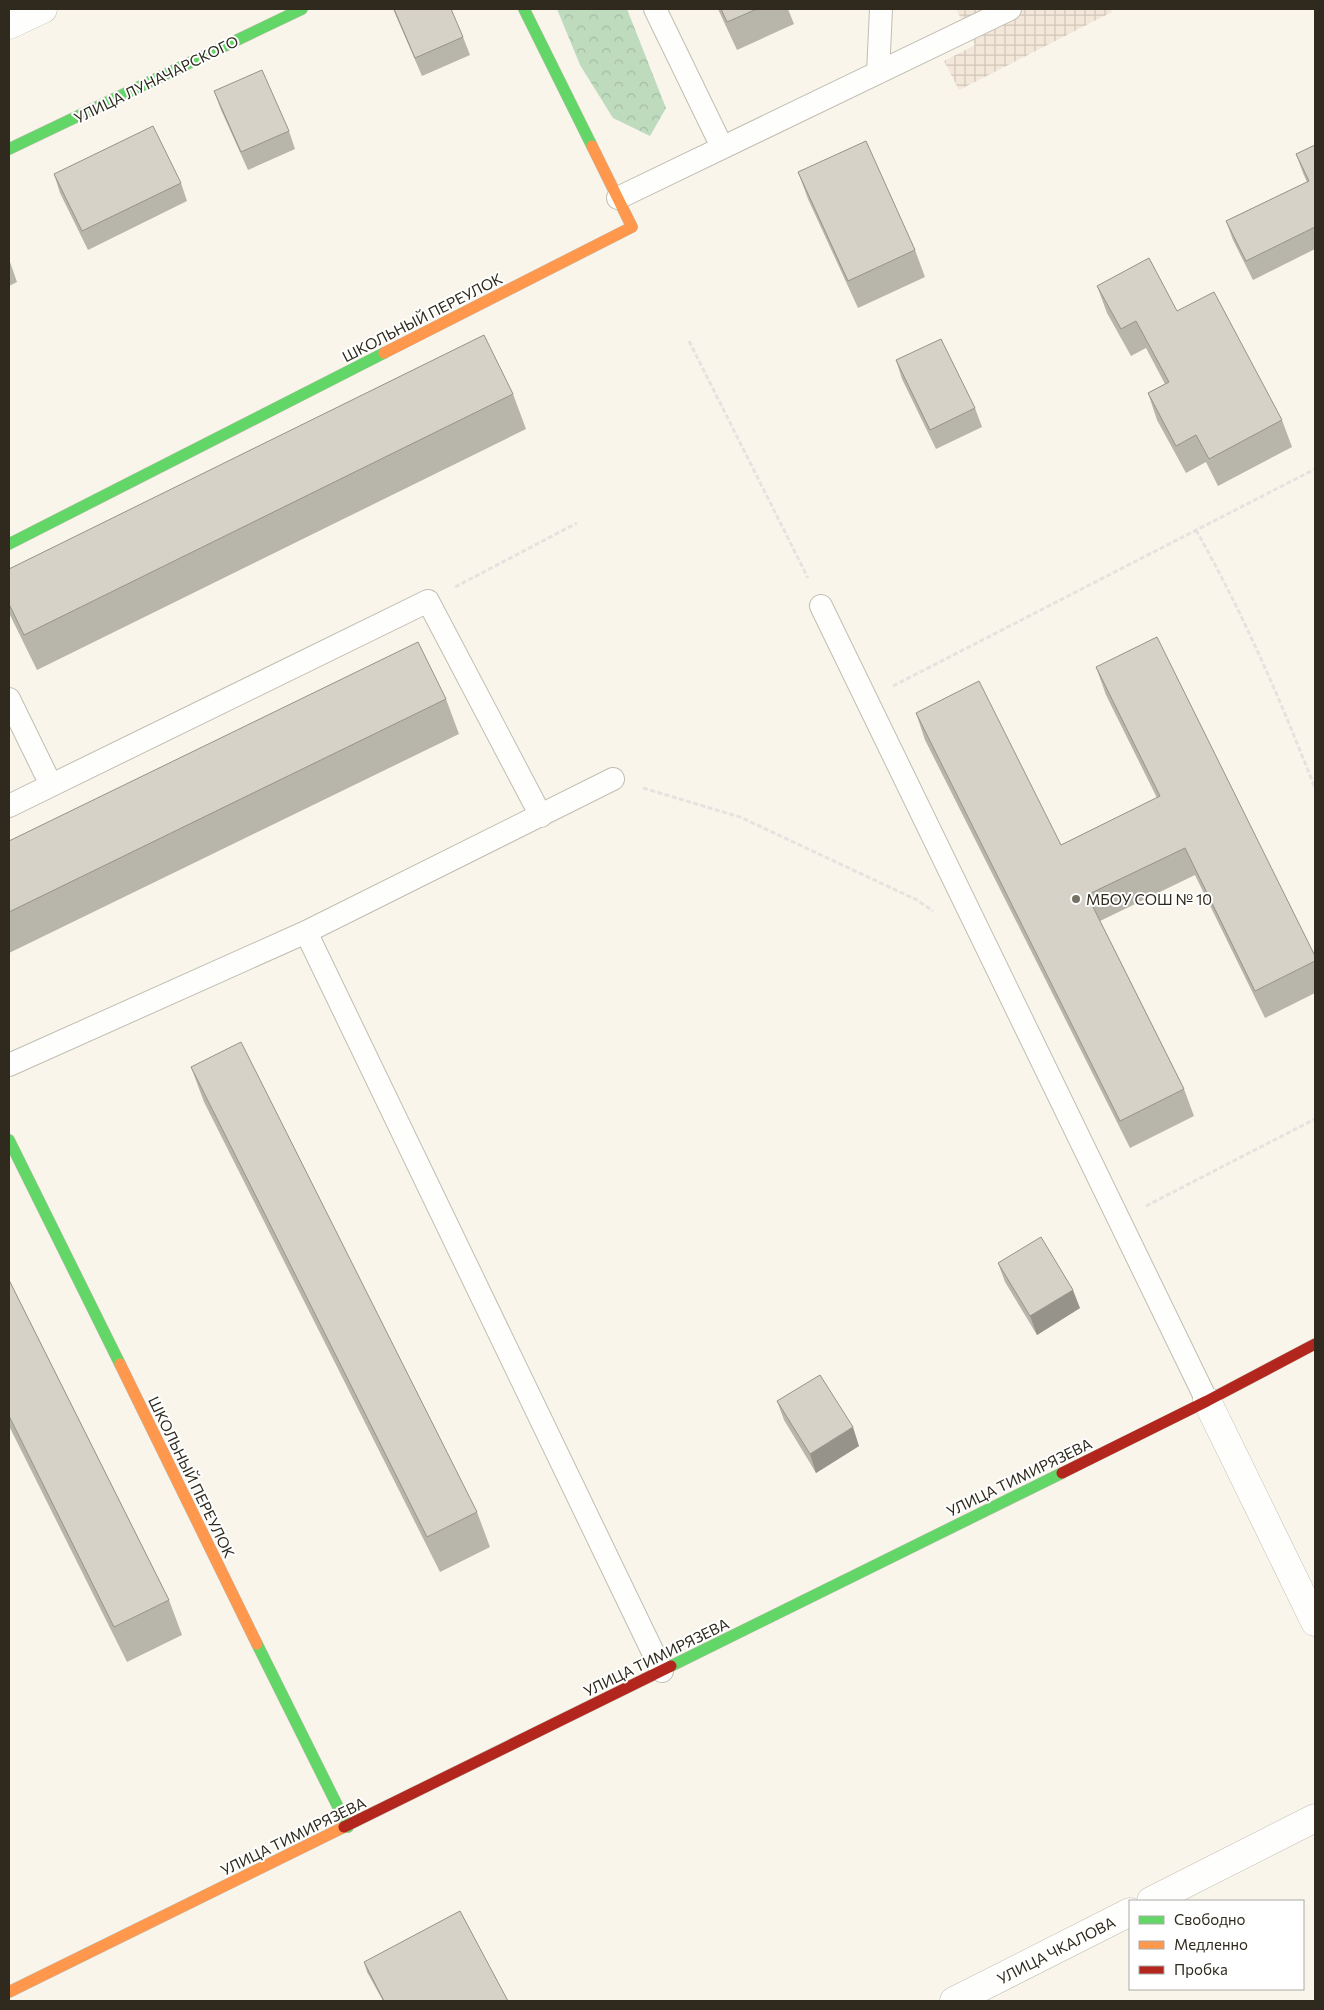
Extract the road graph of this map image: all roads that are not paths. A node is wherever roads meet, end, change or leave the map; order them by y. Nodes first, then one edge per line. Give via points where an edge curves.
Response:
1 (43, 9) edge
2 (302, 9) edge
3 (524, 9) edge
4 (655, 9) edge
5 (881, 9) edge
6 (1010, 9) edge
7 (9, 25) edge
8 (878, 72) junction
9 (722, 148) junction
10 (9, 150) edge
11 (618, 198) junction
12 (9, 544) edge
13 (821, 606) road end
14 (9, 699) edge
15 (614, 779) road end
16 (51, 786) junction
17 (9, 806) edge
18 (541, 816) junction
19 (306, 932) junction
20 (9, 1065) edge
21 (9, 1140) edge
22 (1313, 1350) edge
23 (1207, 1401) junction
24 (1315, 1622) edge
25 (662, 1671) junction
26 (1315, 1818) edge
27 (348, 1827) junction
28 (1153, 1900) edge
29 (1129, 1913) edge
30 (9, 1992) edge
31 (954, 2001) edge

1 - 7 street
2 - 10 street, УЛИЦА ЛУНАЧАРСКОГО
3 - 11 street, ШКОЛЬНЫЙ ПЕРЕУЛОК
4 - 9 lane
5 - 8 lane
6 - 8 lane
8 - 9 lane
9 - 11 lane
11 - 12 street, ШКОЛЬНЫЙ ПЕРЕУЛОК via 632,227
13 - 23 lane
14 - 16 lane
15 - 18 lane
16 - 17 lane
16 - 18 lane via 428,601
18 - 19 lane
19 - 20 lane
19 - 25 lane
21 - 27 street, ШКОЛЬНЫЙ ПЕРЕУЛОК
22 - 23 street, УЛИЦА ТИМИРЯЗЕВА
23 - 24 street
23 - 25 street, УЛИЦА ТИМИРЯЗЕВА
25 - 27 street, УЛИЦА ТИМИРЯЗЕВА
26 - 28 street
27 - 30 street, УЛИЦА ТИМИРЯЗЕВА
29 - 31 street, УЛИЦА ЧКАЛОВА

